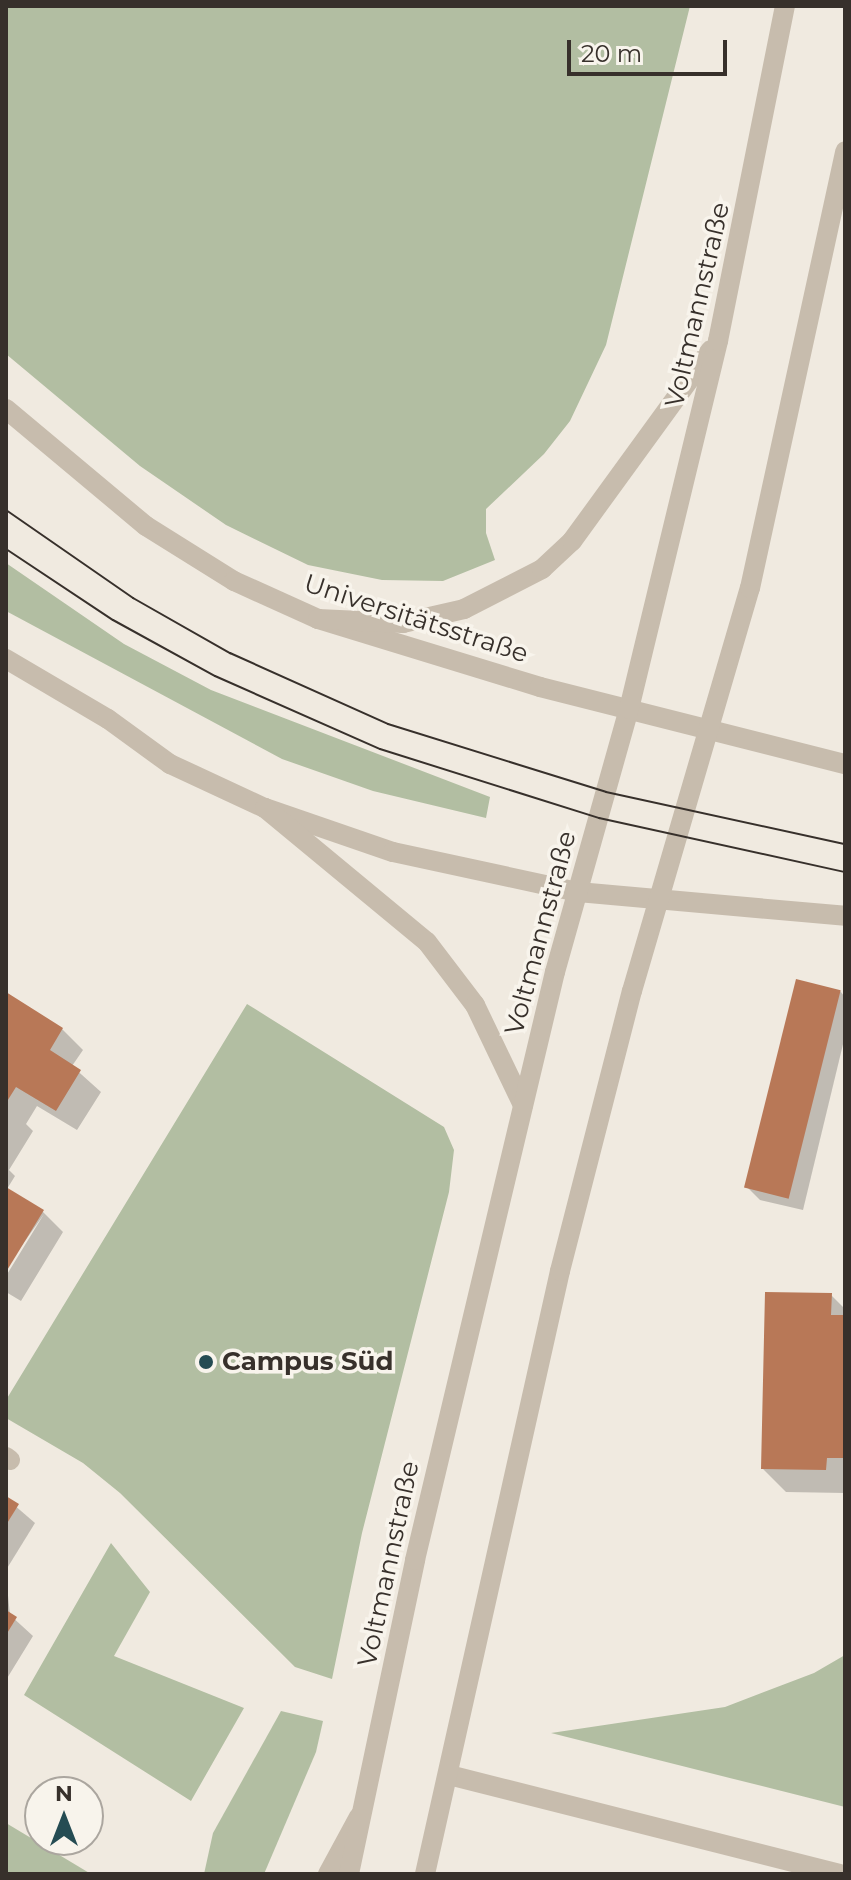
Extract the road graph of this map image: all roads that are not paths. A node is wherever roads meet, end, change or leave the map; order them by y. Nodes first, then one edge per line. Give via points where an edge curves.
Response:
1 (785, 6) edge
2 (845, 151) edge
3 (718, 341) junction
4 (6, 409) edge
5 (318, 619) junction
6 (6, 659) edge
7 (629, 709) junction
8 (709, 730) junction
9 (845, 764) edge
10 (265, 808) junction
11 (578, 892) junction
12 (657, 902) junction
13 (845, 916) edge
14 (523, 1105) junction
15 (449, 1775) junction
16 (364, 1807) junction
17 (328, 1874) edge
18 (349, 1874) edge
19 (425, 1874) edge
20 (840, 1874) edge

1 - 3 street, Voltmannstraße
2 - 8 street via 782,452
3 - 5 street via 572,541 542,569 448,613 403,623
3 - 7 street, Voltmannstraße
4 - 5 street, Universitätsstraße via 146,526 234,581
5 - 7 street, Universitätsstraße
6 - 10 street via 108,719 170,764
7 - 8 street, Universitätsstraße
7 - 11 street, Voltmannstraße
8 - 9 street, Universitätsstraße
8 - 12 street
10 - 11 street via 393,852
10 - 14 street via 427,942 475,1005
11 - 12 street
11 - 14 street, Voltmannstraße
12 - 13 street via 778,906
12 - 15 street via 560,1271
14 - 16 street, Voltmannstraße via 415,1560
15 - 19 street
15 - 20 street
16 - 17 street
16 - 18 street, Voltmannstraße

